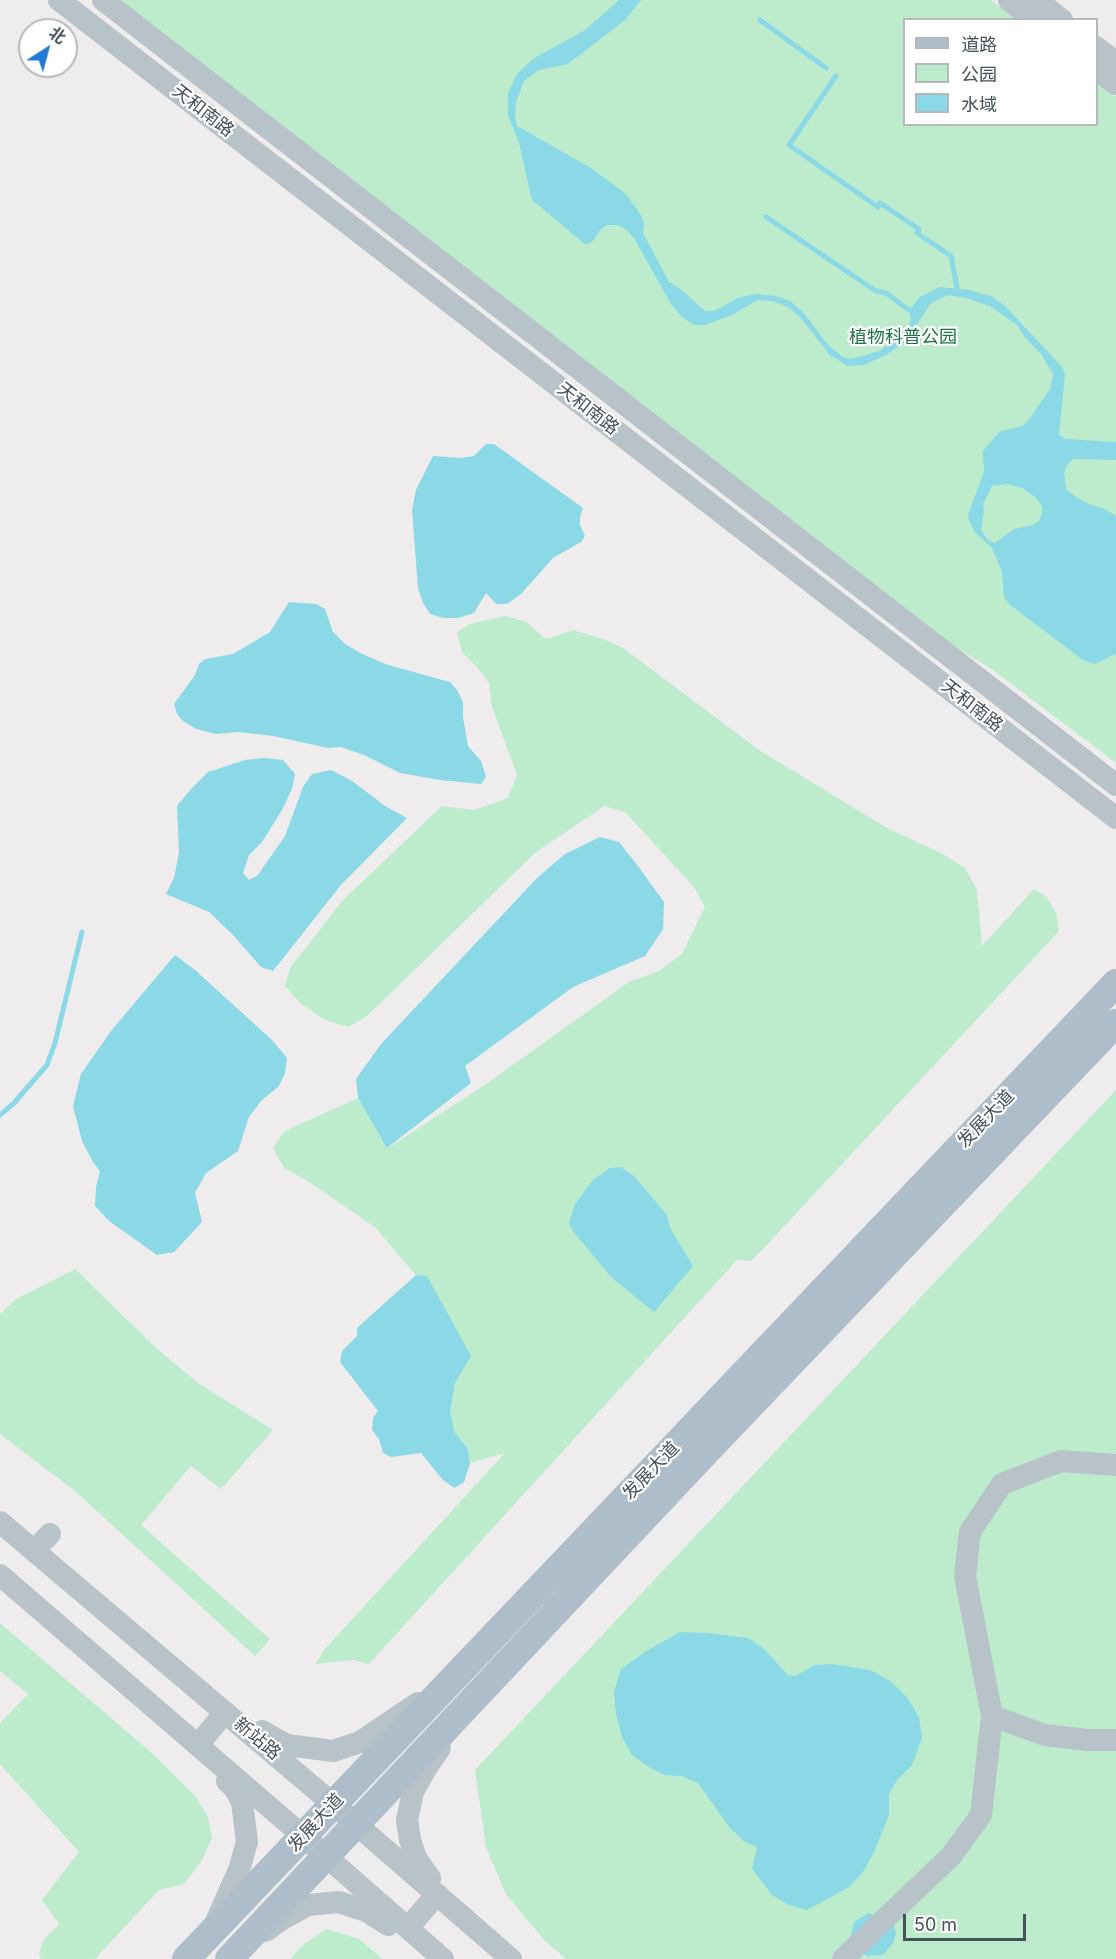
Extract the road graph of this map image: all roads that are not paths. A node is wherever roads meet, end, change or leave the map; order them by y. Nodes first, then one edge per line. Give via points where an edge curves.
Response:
1 (59, 0) edge
2 (104, 0) edge
3 (1009, 0) edge
4 (1037, 0) edge
5 (1032, 18) edge
6 (1060, 18) edge
7 (1098, 48) edge
8 (1116, 62) edge
9 (1098, 70) edge
10 (1116, 84) edge
11 (1116, 785) edge
12 (1116, 818) edge
13 (1116, 983) edge
14 (1116, 1023) edge
15 (1116, 1465) edge
16 (0, 1522) edge
17 (50, 1534) dead end
18 (34, 1551) junction
19 (0, 1575) edge
20 (466, 1665) junction
21 (189, 1682) junction
22 (487, 1685) junction
23 (158, 1711) junction
24 (225, 1712) junction
25 (992, 1716) junction
26 (1116, 1740) edge
27 (198, 1745) junction
28 (333, 1804) junction
29 (356, 1824) junction
30 (303, 1836) junction
31 (325, 1857) junction
32 (437, 1894) junction
33 (408, 1928) junction
34 (480, 1931) junction
35 (209, 1935) junction
36 (230, 1958) edge
37 (844, 1958) edge
38 (186, 1959) edge
39 (443, 1959) edge
40 (511, 1959) edge

1 - 12 street, 天和南路
2 - 11 street, 天和南路
3 - 5 street
4 - 6 street
7 - 8 street
9 - 10 street
13 - 20 main road, 发展大道
14 - 22 main road, 发展大道
15 - 25 street via 1061,1461 1002,1484 970,1532 965,1576
16 - 18 street, 新站路
17 - 18 street
18 - 21 street, 新站路
19 - 23 street
20 - 21 street via 376,1732 333,1751 287,1745
20 - 28 main road, 发展大道
21 - 24 street, 新站路
22 - 29 main road, 发展大道
22 - 34 street via 427,1767 413,1792 407,1820 416,1858 433,1882
23 - 27 street
23 - 35 street via 235,1789 242,1802 247,1842 235,1880
24 - 27 street
24 - 28 street, 新站路
25 - 26 street via 1045,1735
25 - 37 street via 981,1815 951,1856
27 - 30 street
28 - 29 street, 新站路
28 - 30 main road, 发展大道
29 - 31 main road, 发展大道
29 - 32 street, 新站路
30 - 31 street
30 - 35 main road, 发展大道
31 - 33 street
31 - 36 main road, 发展大道
32 - 33 street
32 - 34 street, 新站路
33 - 39 street
34 - 40 street, 新站路
35 - 38 main road, 发展大道
36 - 39 street via 308,1905 339,1902 366,1911

